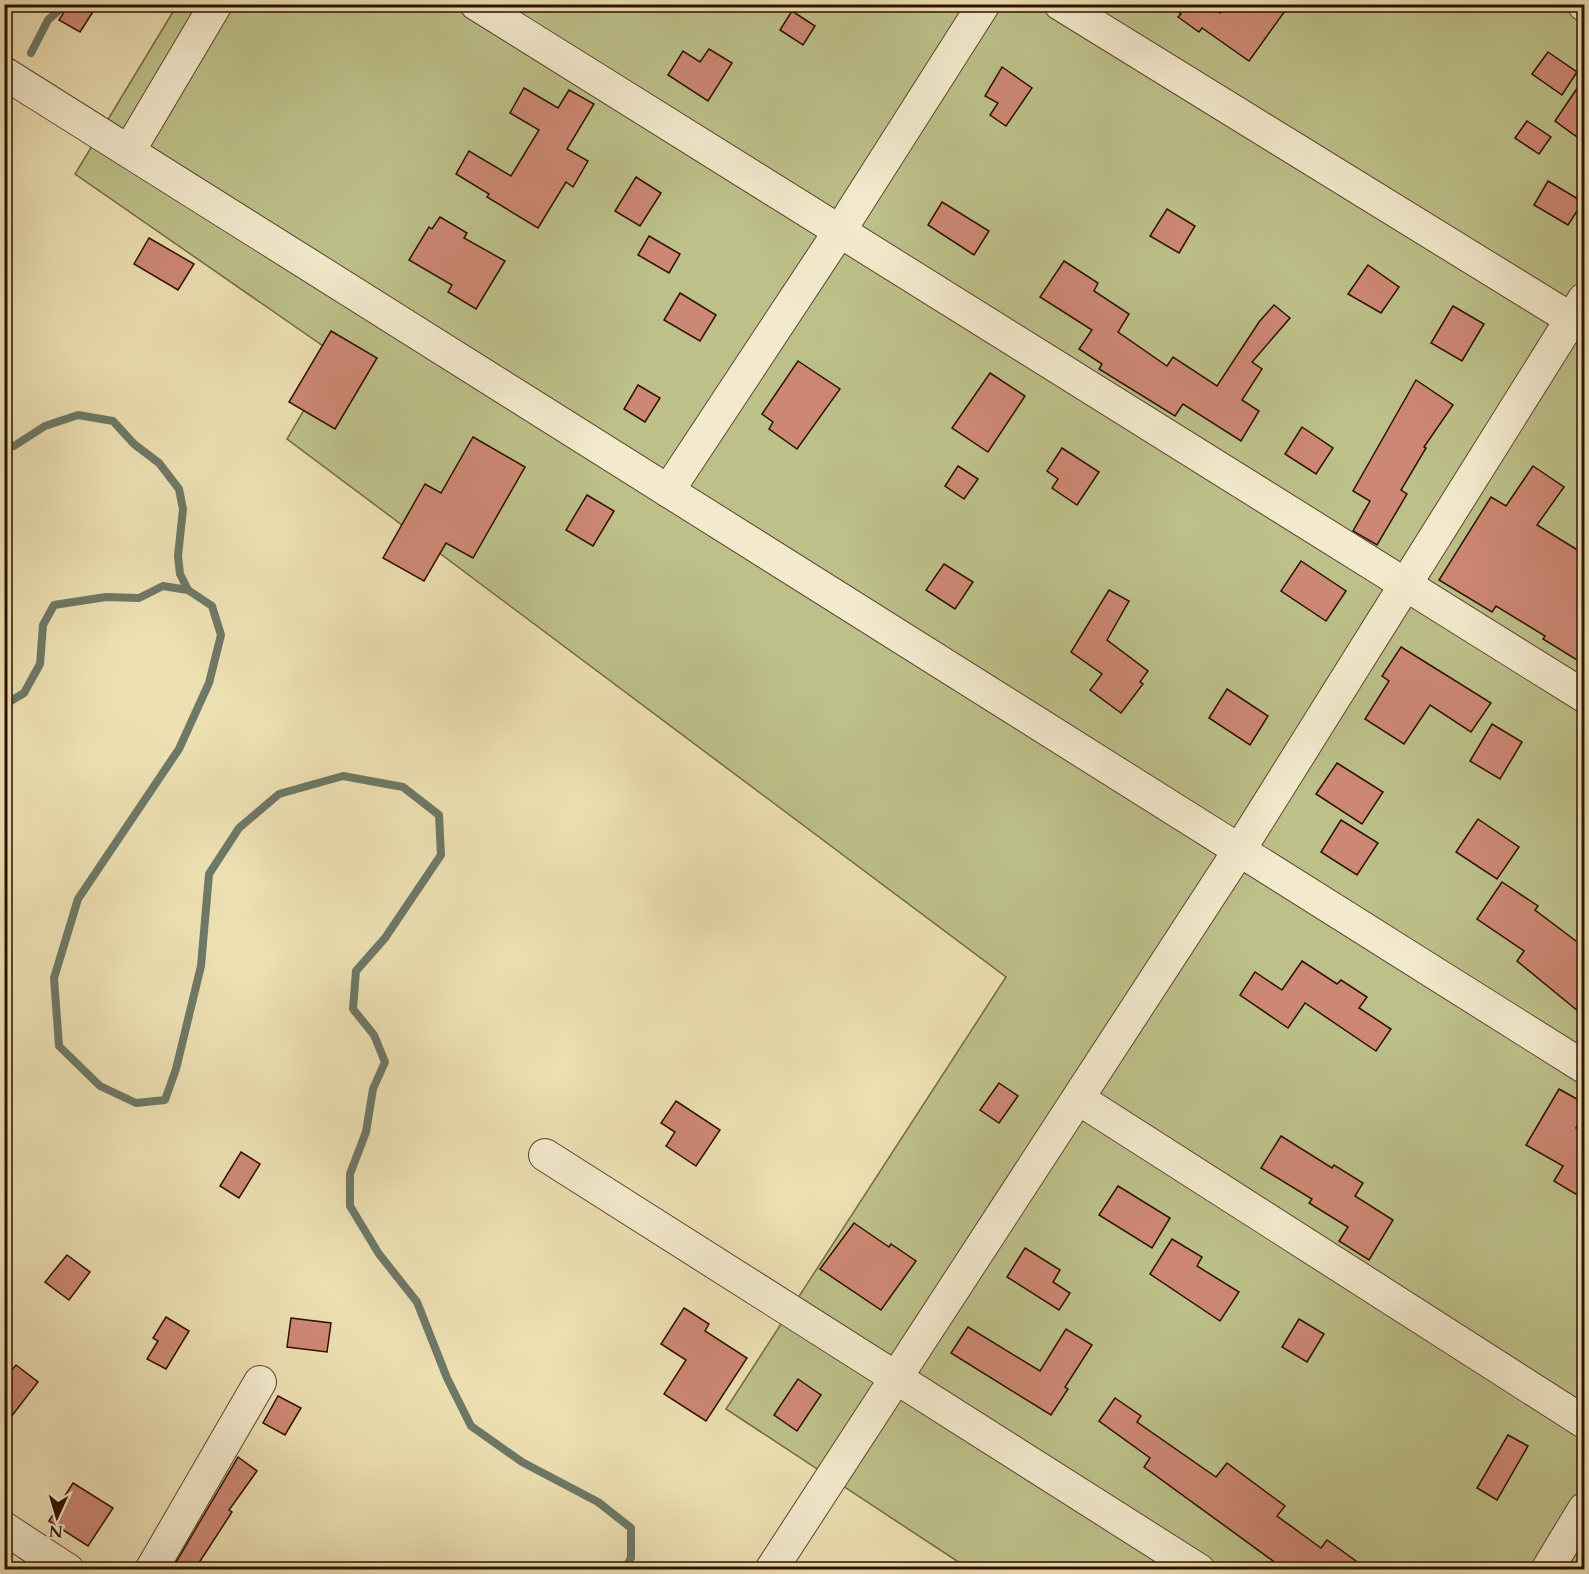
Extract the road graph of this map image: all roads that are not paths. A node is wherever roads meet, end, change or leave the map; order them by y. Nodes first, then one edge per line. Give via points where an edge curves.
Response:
1 (216, 4) edge
2 (476, 4) edge
3 (984, 4) edge
4 (1060, 4) edge
5 (4, 73) edge
6 (129, 150) junction
7 (839, 232) junction
8 (1580, 315) edge
9 (668, 491) junction
10 (1407, 585) junction
11 (1584, 696) edge
12 (1240, 849) junction
13 (1584, 1067) edge
14 (1079, 1099) junction
15 (545, 1155) dead end
16 (897, 1378) junction
17 (260, 1382) dead end
18 (1584, 1422) edge
19 (1584, 1509) edge
20 (4, 1528) edge
21 (68, 1569) edge
22 (152, 1569) edge
23 (771, 1569) edge
24 (1199, 1569) edge
25 (1547, 1569) edge

1 - 6 street
2 - 7 street
3 - 7 street
4 - 8 street
5 - 6 street
6 - 9 street
7 - 9 street
7 - 10 street
8 - 10 street
9 - 12 street
10 - 11 street
10 - 12 street
12 - 13 street
12 - 14 street
14 - 16 street
14 - 18 street
15 - 16 street
16 - 23 street
16 - 24 street
17 - 22 street
19 - 25 street
20 - 21 street

